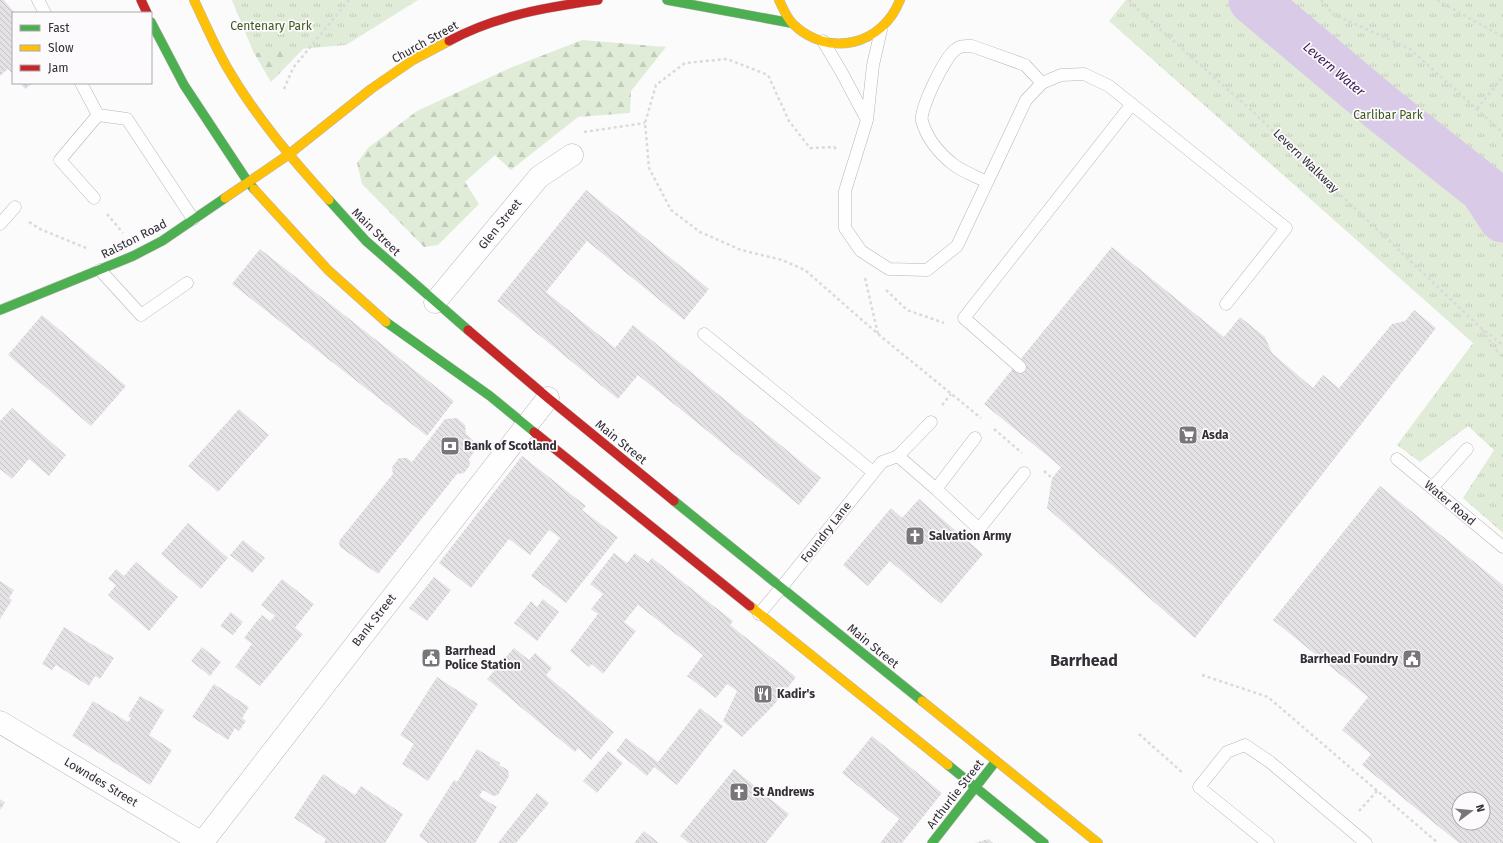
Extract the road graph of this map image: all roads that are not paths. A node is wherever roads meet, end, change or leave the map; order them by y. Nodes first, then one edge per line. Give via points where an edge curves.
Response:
1 (38, 0) edge
2 (141, 0) edge
3 (194, 0) edge
4 (598, 0) edge
5 (667, 0) edge
6 (779, 0) edge
7 (900, 0) edge
8 (44, 12) edge
9 (147, 12) edge
10 (791, 23) junction
11 (152, 24) edge
12 (882, 29) junction
13 (823, 41) junction
14 (1042, 83) junction
15 (82, 84) edge
16 (1132, 104) junction
17 (98, 115) junction
18 (867, 120) junction
19 (288, 155) junction
20 (572, 155) road end
21 (248, 182) junction
22 (987, 182) junction
23 (94, 198) road end
24 (14, 208) road end
25 (193, 219) junction
26 (0, 224) edge
27 (100, 270) junction
28 (186, 283) dead end
29 (435, 302) junction
30 (1226, 304) dead end
31 (0, 310) edge
32 (704, 334) dead end
33 (1020, 367) dead end
34 (548, 398) junction
35 (931, 422) dead end
36 (527, 426) junction
37 (975, 438) dead end
38 (1467, 449) dead end
39 (898, 456) junction
40 (1397, 459) dead end
41 (873, 472) junction
42 (1024, 473) dead end
43 (1432, 488) junction
44 (936, 489) junction
45 (1503, 547) edge
46 (781, 588) junction
47 (759, 614) junction
48 (0, 722) edge
49 (996, 761) junction
50 (975, 787) junction
51 (202, 843) edge
52 (932, 843) edge
53 (1044, 843) edge
54 (1098, 843) edge
55 (1268, 843) edge
56 (1366, 843) edge

1 - 8 lane
2 - 9 main road
3 - 19 main road, Main Street via 230,72 256,113
4 - 19 main road, Church Street via 504,18 460,35 413,60 371,89
5 - 10 main road
6 - 10 main road
7 - 12 main road via 895,13
10 - 13 main road via 804,33
11 - 21 main road via 184,85
12 - 13 main road via 863,40 843,44
12 - 18 lane via 873,65
13 - 18 lane
14 - 16 lane via 1061,75 1084,74 1109,86
14 - 22 lane via 1026,100
14 - 22 lane via 1025,65 972,46 963,45 954,50 944,62 922,111 922,120 934,146 944,156 955,166
15 - 17 lane
16 - 30 lane via 1286,228
16 - 33 lane via 964,318
17 - 23 lane via 60,160
17 - 25 lane via 127,119
18 - 22 lane via 845,192 845,228 860,251 889,270 928,270 957,246
19 - 21 main road, Ralston Road
19 - 29 main road, Main Street via 366,241
20 - 29 street, Glen Street via 539,177
21 - 25 main road, Ralston Road
21 - 36 main road via 328,270 384,321 490,396
24 - 26 lane
25 - 27 main road, Ralston Road via 162,241
27 - 28 lane via 141,316
27 - 31 main road, Ralston Road
29 - 34 main road, Main Street
32 - 41 lane
34 - 36 street, Bank Street
34 - 46 main road, Main Street
35 - 39 lane, Foundry Lane
36 - 47 main road
36 - 51 street, Bank Street
37 - 44 lane
38 - 43 lane
39 - 41 lane, Foundry Lane via 882,462
39 - 44 lane
40 - 43 lane, Water Road
41 - 46 lane, Foundry Lane
42 - 44 lane via 978,529
43 - 45 lane, Water Road
46 - 47 lane, Foundry Lane
46 - 49 main road, Main Street
47 - 50 main road
48 - 51 street, Lowndes Street
49 - 50 main road, Arthurlie Street
49 - 54 main road, Main Street
50 - 52 main road, Arthurlie Street
50 - 53 main road
55 - 56 lane via 1199,787 1227,752 1245,745 1270,762

